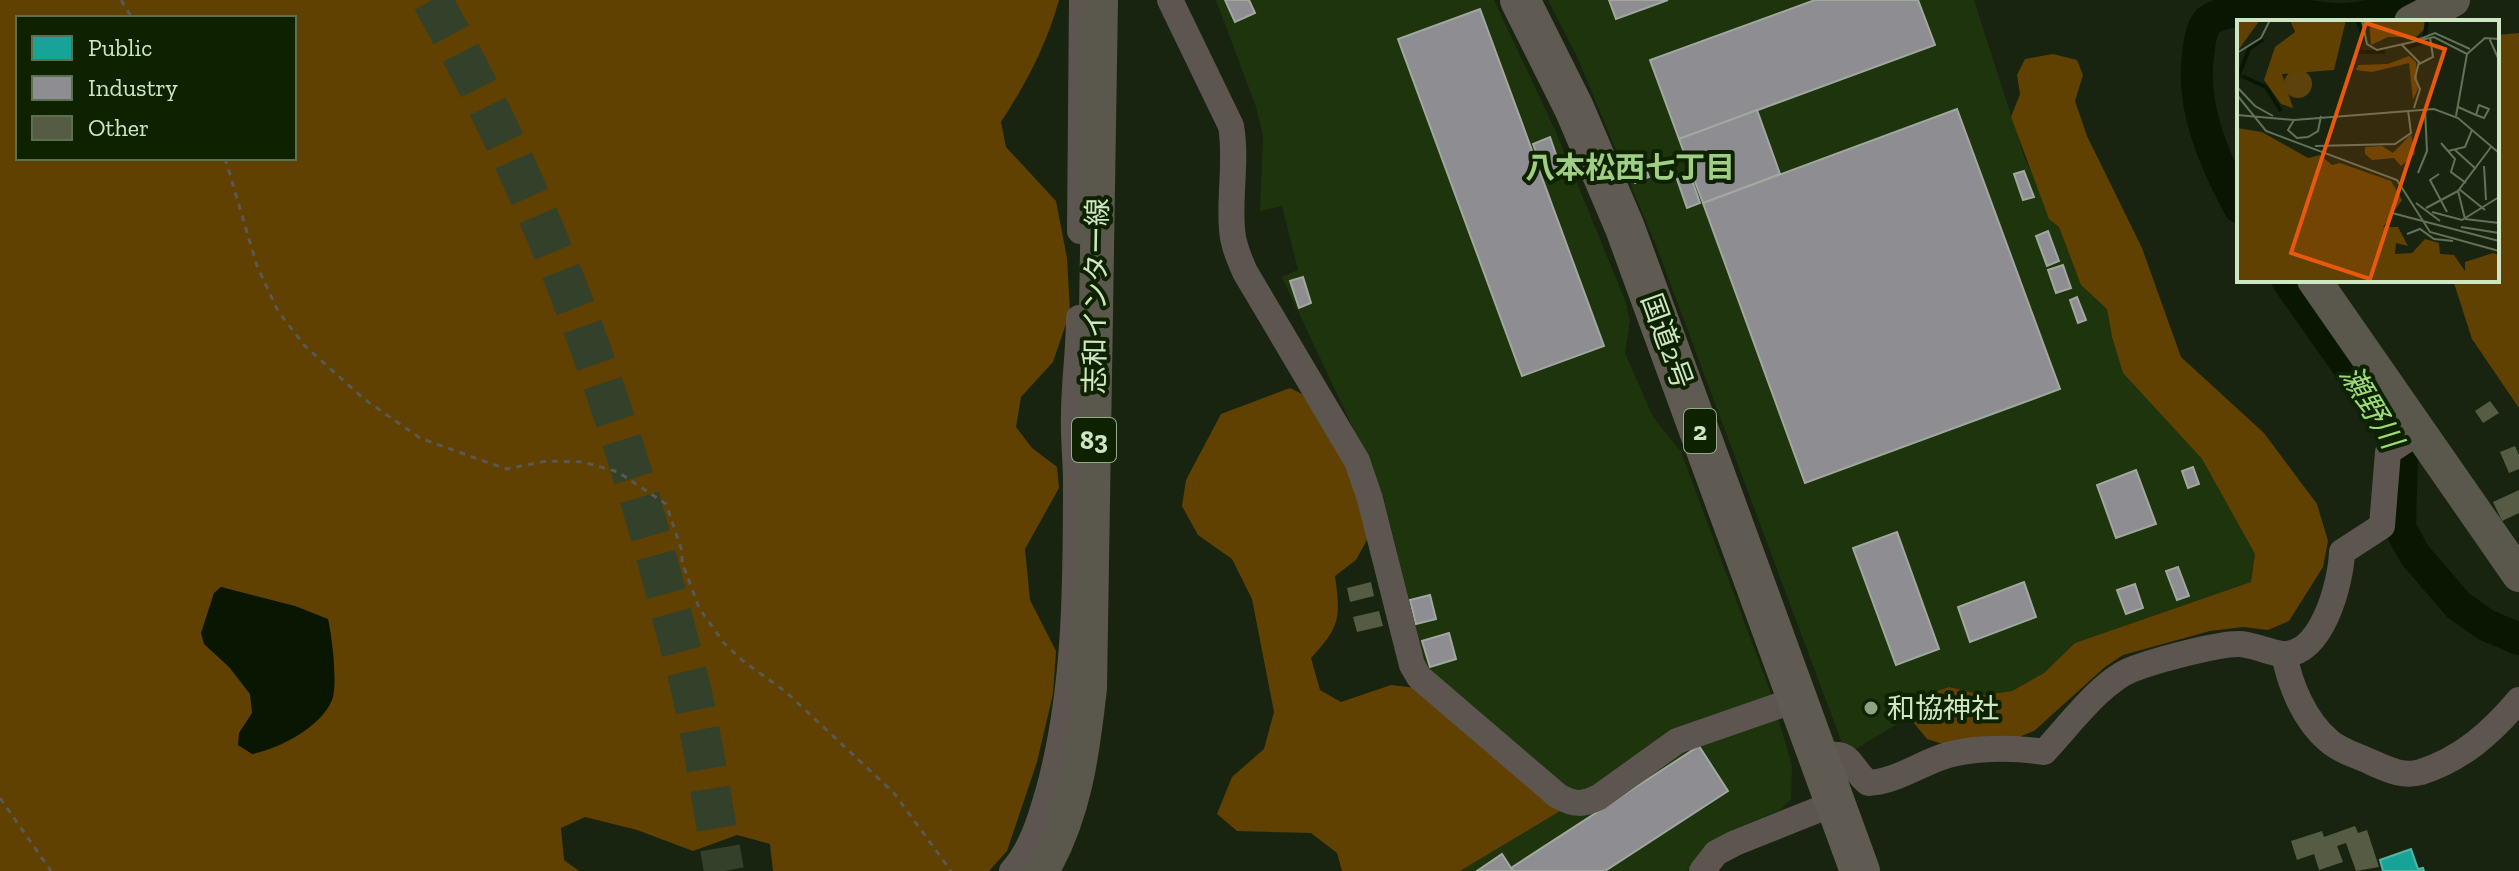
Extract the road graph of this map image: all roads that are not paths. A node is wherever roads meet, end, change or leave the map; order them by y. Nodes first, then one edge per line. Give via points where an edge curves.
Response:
1 (1082, 0) edge
2 (1101, 0) edge
3 (1120, 0) edge
4 (1170, 0) edge
5 (1520, 0) edge
6 (2453, 0) edge
7 (2415, 20) edge
8 (2315, 282) edge
9 (2420, 431) junction
10 (2516, 568) edge
11 (2284, 654) junction
12 (1798, 699) junction
13 (2519, 700) edge
14 (1818, 758) junction
15 (1835, 803) junction
16 (1853, 869) edge
17 (1012, 871) edge
18 (1042, 871) edge
19 (1066, 871) edge
20 (1702, 871) edge

1 - 17 street via 1072,640 1057,760 1032,840
2 - 18 main road, 志和インター線 / 83 via 1090,688 1070,809
3 - 19 main road, 志和インター線 / 83 via 1109,697 1102,763 1088,819
4 - 12 street via 1231,126 1235,248 1357,461 1419,677 1572,804 1599,797 1677,741
5 - 12 highway, 国道2号 / 2 via 1615,205
6 - 7 main road
8 - 9 main road
9 - 10 main road
9 - 11 street via 2388,452 2382,526 2342,552 2341,576 2323,625 2314,639
11 - 13 street via 2311,723 2330,743 2396,773 2418,773 2456,757 2493,730
11 - 14 street via 2240,644 2219,646 2133,669 2105,688 2044,752 1969,750 1882,783 1868,783 1847,757 1836,752
12 - 14 highway, 国道2号 / 2
14 - 15 highway, 国道2号 / 2
15 - 16 highway, 国道2号 / 2
15 - 20 street via 1735,843 1716,853

